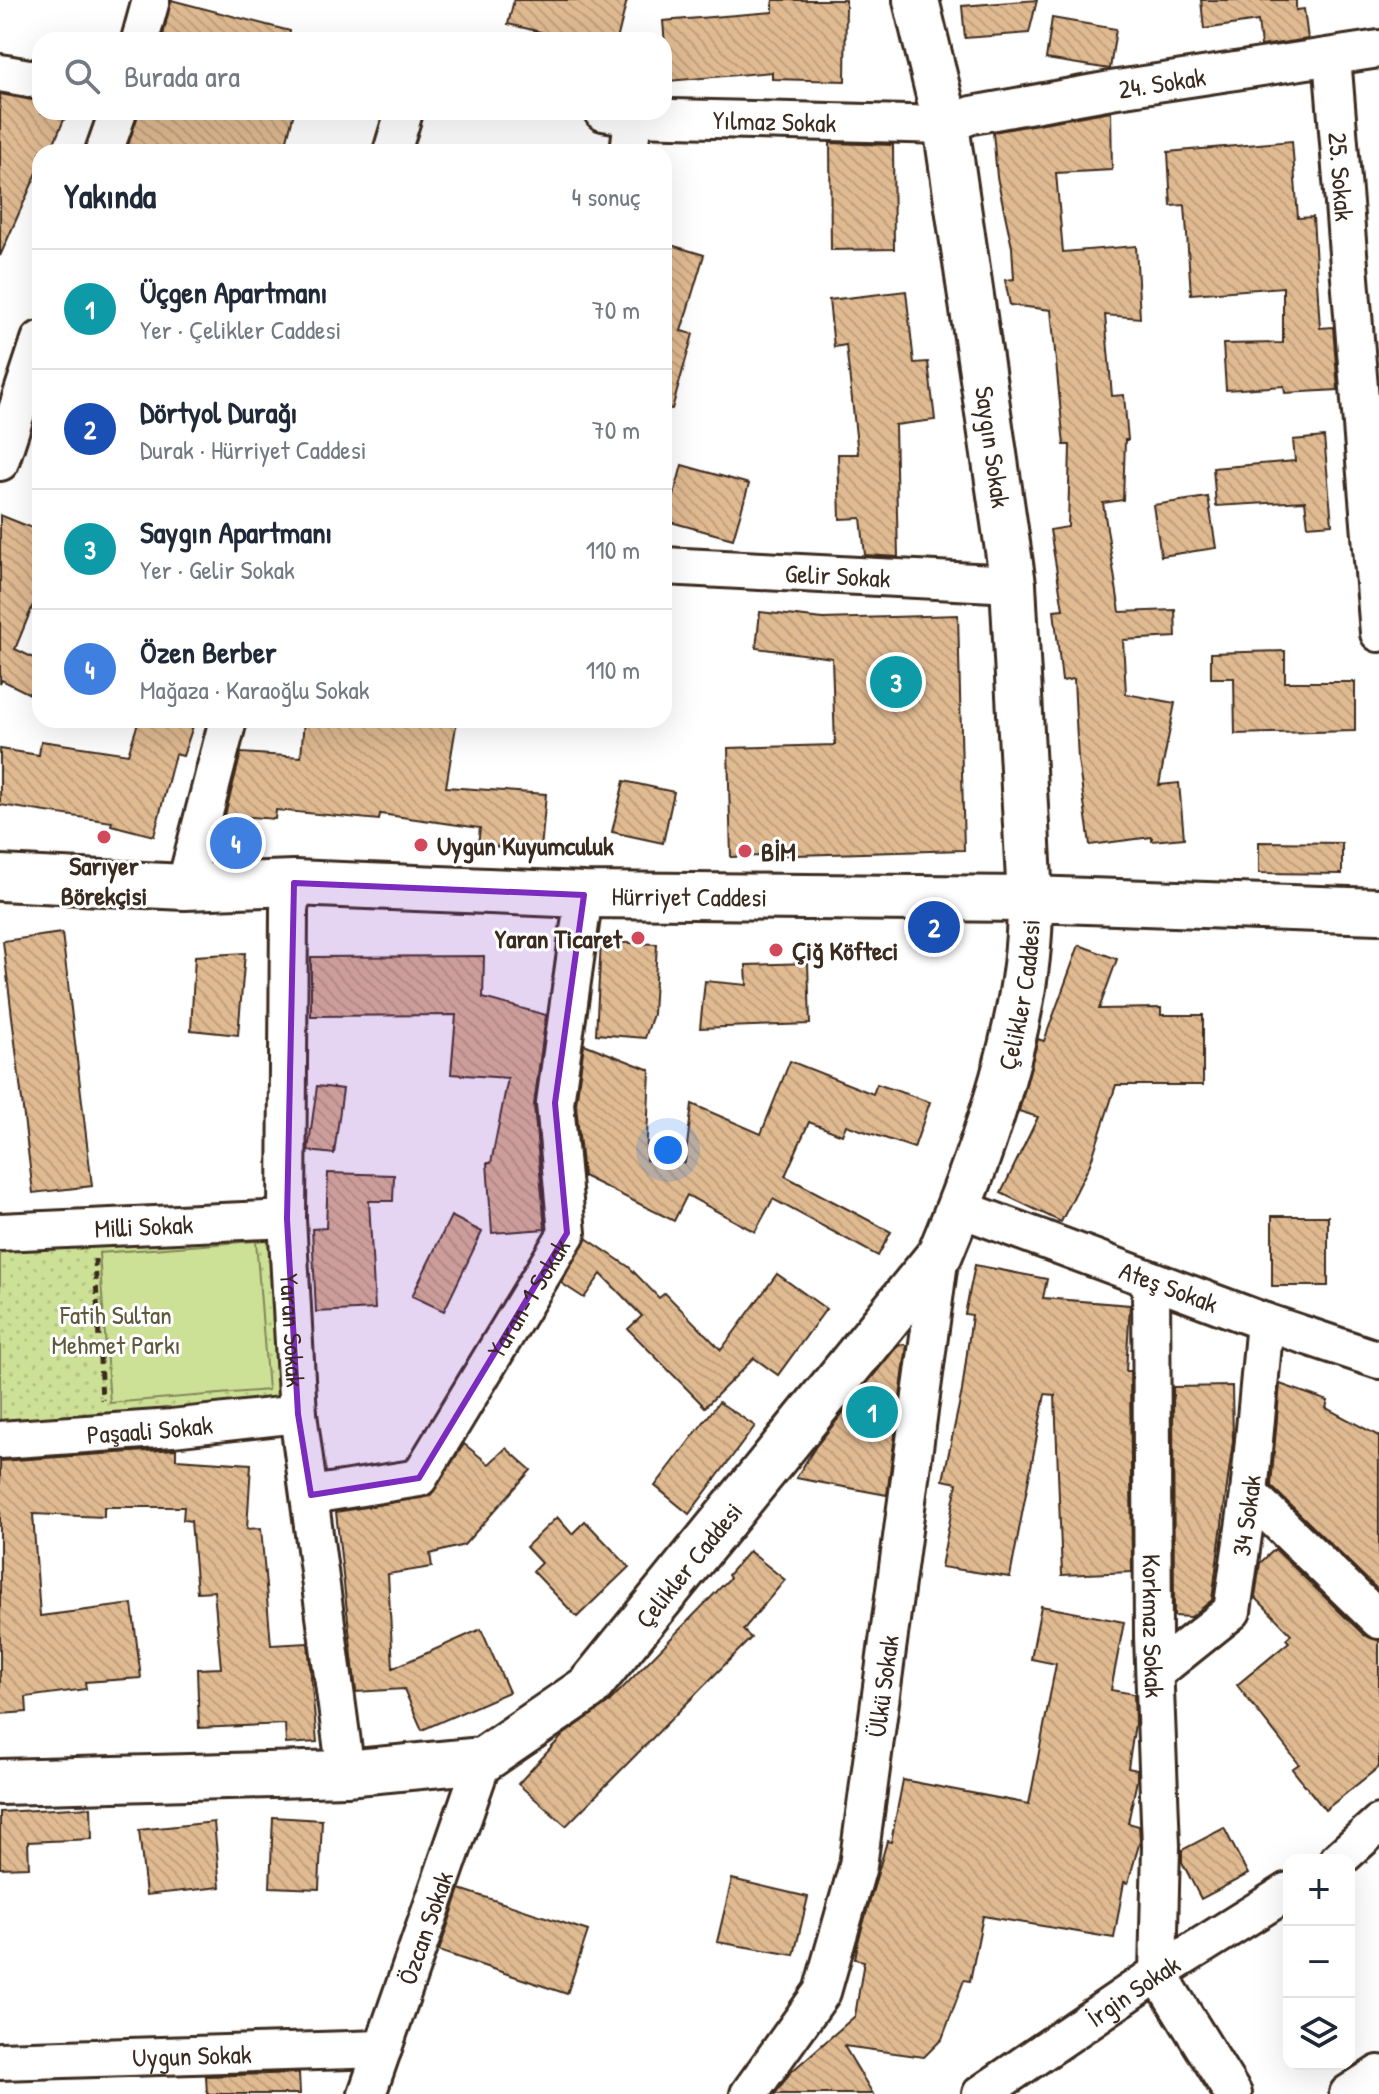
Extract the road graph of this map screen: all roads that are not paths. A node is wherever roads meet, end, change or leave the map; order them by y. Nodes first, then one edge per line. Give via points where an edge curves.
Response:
1 (151, 0) edge
2 (916, 0) edge
3 (142, 32) edge
4 (1379, 49) edge
5 (1332, 57) junction
6 (0, 73) edge
7 (32, 79) edge
8 (115, 120) edge
9 (402, 120) edge
10 (946, 125) junction
11 (622, 127) edge
12 (107, 144) edge
13 (394, 144) edge
14 (32, 364) edge
15 (0, 462) edge
16 (672, 566) edge
17 (1013, 584) junction
18 (1379, 633) edge
19 (226, 728) edge
20 (0, 878) edge
21 (294, 883) junction
22 (185, 887) junction
23 (584, 895) junction
24 (1030, 899) junction
25 (1379, 911) edge
26 (959, 1208) junction
27 (287, 1219) junction
28 (0, 1232) edge
29 (940, 1254) junction
30 (1151, 1280) junction
31 (1265, 1322) junction
32 (1379, 1360) edge
33 (298, 1414) junction
34 (0, 1440) edge
35 (1249, 1494) junction
36 (311, 1495) junction
37 (1379, 1620) edge
38 (1156, 1672) junction
39 (483, 1760) junction
40 (346, 1773) junction
41 (0, 1782) edge
42 (1379, 1823) edge
43 (1345, 1854) edge
44 (1283, 1895) edge
45 (1158, 1973) junction
46 (383, 2049) junction
47 (0, 2061) edge
48 (1379, 2074) edge
49 (367, 2094) edge
50 (749, 2094) edge
51 (981, 2094) edge
52 (1233, 2094) edge
53 (1348, 2094) edge

1 - 3 street
2 - 10 main road, Saygın Sokak
4 - 5 street, 24. Sokak
5 - 10 street, 24. Sokak via 1111,90 972,115
5 - 18 street, 25. Sokak
6 - 7 street
8 - 12 street
9 - 13 street
10 - 11 street, Yılmaz Sokak
10 - 17 main road, Saygın Sokak
14 - 15 street
16 - 17 street, Gelir Sokak
17 - 24 main road, Saygın Sokak
19 - 22 street
20 - 22 main road, Hürriyet Caddesi
21 - 22 main road, Hürriyet Caddesi
21 - 23 main road, Hürriyet Caddesi
21 - 27 street, Yaran Sokak via 289,909
23 - 24 main road, Hürriyet Caddesi
23 - 36 street, Yaran-1 Sokak via 555,1103 567,1233 419,1478
24 - 25 main road, Hürriyet Caddesi
24 - 26 main road, Çelikler Caddesi via 1031,932 1014,1037
26 - 29 main road, Çelikler Caddesi
26 - 30 street, Ateş Sokak
27 - 28 street, Milli Sokak
27 - 33 street, Yaran Sokak
29 - 39 main road, Çelikler Caddesi via 588,1688
29 - 50 street, Ülkü Sokak via 858,1866 822,1992
30 - 31 street, Ateş Sokak
30 - 38 street, Korkmaz Sokak
31 - 32 street, Ateş Sokak
31 - 35 street, 34 Sokak
33 - 34 street, Paşaali Sokak
33 - 36 street, Yaran Sokak
35 - 37 street
35 - 38 street, 34 Sokak via 1232,1611
36 - 40 street, Yaran Sokak
38 - 45 street, Korkmaz Sokak
39 - 40 main road, Çelikler Caddesi
39 - 46 street, Özcan Sokak
40 - 41 main road, Çelikler Caddesi
42 - 43 street
44 - 45 street, İrgin Sokak
45 - 51 street, İrgin Sokak
45 - 52 street
46 - 47 street, Uygun Sokak
46 - 49 street, Özcan Sokak
48 - 53 street

